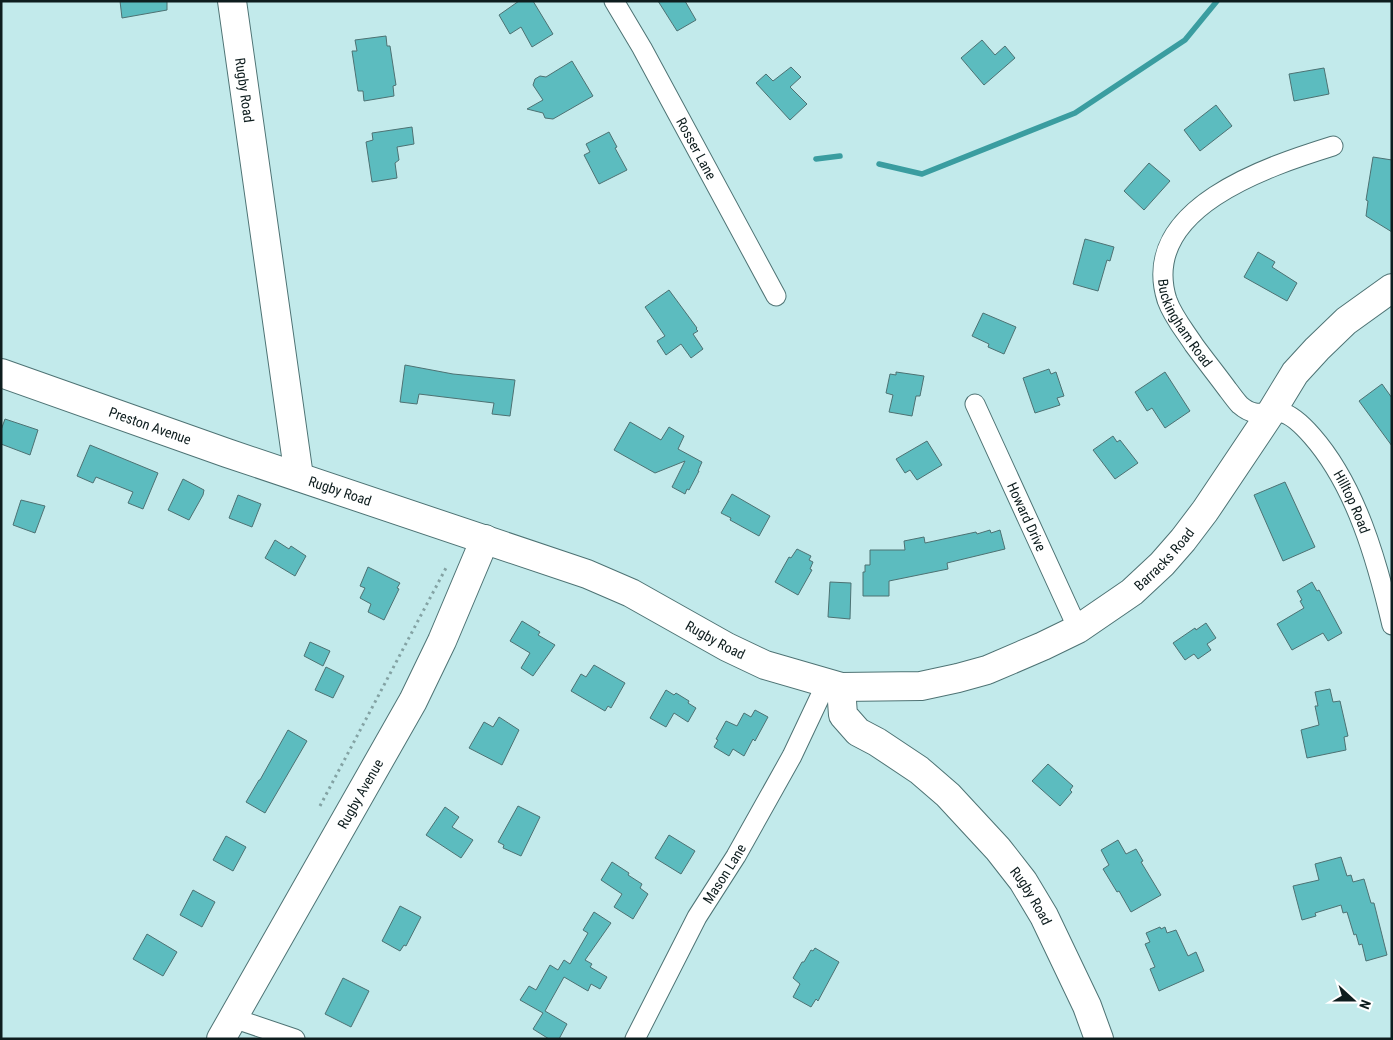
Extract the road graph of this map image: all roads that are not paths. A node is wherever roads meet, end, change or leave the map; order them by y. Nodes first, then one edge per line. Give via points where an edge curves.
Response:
1 (232, 1) edge
2 (614, 1) edge
3 (1333, 146) dead end
4 (1392, 288) edge
5 (776, 296) dead end
6 (1, 372) edge
7 (975, 404) dead end
8 (1270, 414) junction
9 (299, 477) junction
10 (485, 539) junction
11 (1392, 625) edge
12 (1078, 629) junction
13 (834, 686) junction
14 (227, 1028) edge
15 (295, 1039) edge
16 (635, 1039) edge
17 (1099, 1039) edge

1 - 9 main road, Rugby Road
2 - 5 street, Rosser Lane
3 - 8 street, Buckingham Road via 1279,163 1222,192 1182,223 1166,256 1164,286 1175,317 1240,405 1250,412
4 - 8 main road, Barracks Road via 1346,321 1317,349 1295,373
6 - 9 main road, Preston Avenue
7 - 12 street, Howard Drive
8 - 11 street, Hilltop Road via 1281,412 1290,416 1329,456 1367,537
8 - 12 main road, Barracks Road via 1205,511 1162,564 1132,592
9 - 10 main road, Rugby Road
10 - 13 main road, Rugby Road via 587,574 631,593 727,648 765,665
10 - 14 main road, Rugby Avenue via 413,701
12 - 13 main road, Barracks Road via 987,670 958,678 921,686
13 - 16 street, Mason Lane via 814,710 745,840 697,917
13 - 17 main road, Rugby Road via 843,715 858,732 920,770 948,795 1023,881 1044,916 1087,1006
14 - 15 street

